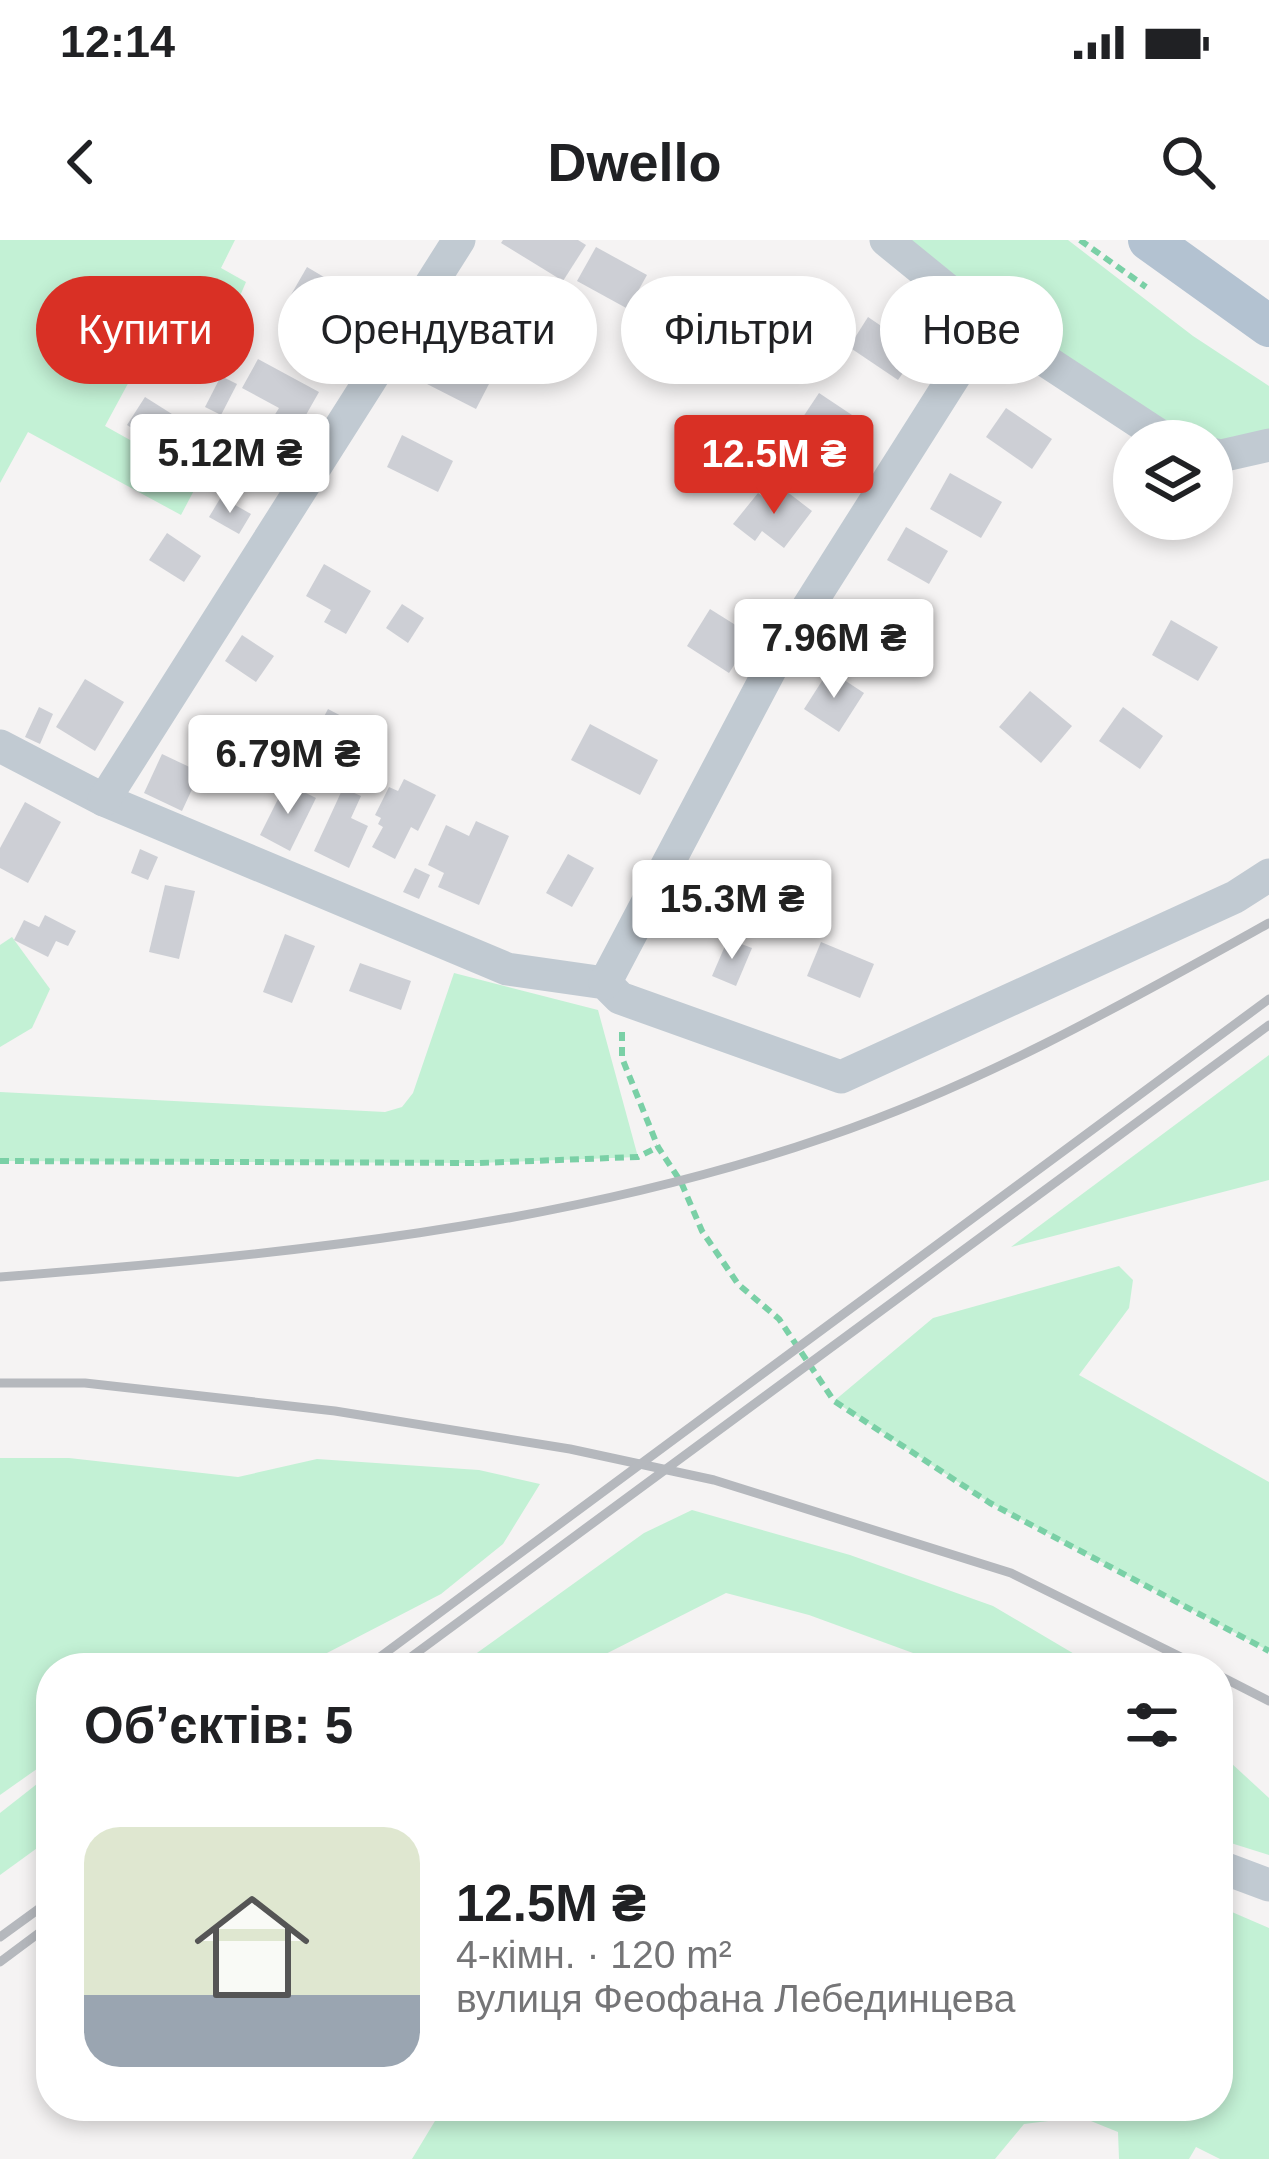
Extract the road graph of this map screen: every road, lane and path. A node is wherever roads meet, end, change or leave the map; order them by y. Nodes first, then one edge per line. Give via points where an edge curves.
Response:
1 (459, 240) edge
2 (886, 240) edge
3 (1080, 240) edge
4 (1155, 261) edge
5 (931, 276) edge
6 (1269, 326) edge
7 (1063, 372) edge
8 (949, 384) edge
9 (1136, 420) edge
10 (1269, 445) edge
11 (1233, 453) edge
12 (0, 746) edge
13 (104, 800) junction
14 (1269, 875) edge
15 (613, 991) junction
16 (658, 1147) junction
17 (0, 1161) edge
18 (1269, 1651) edge
19 (1233, 1872) edge
20 (1269, 1885) edge

1 - 13 street
2 - 5 street
3 - 4 path
4 - 6 main road
7 - 9 street
8 - 15 street via 778,652
10 - 11 street
12 - 13 street
13 - 15 street via 507,969
14 - 15 street via 841,1077
15 - 16 path via 622,1058
16 - 17 path via 638,1157 479,1163
16 - 18 path via 738,1284 779,1319 834,1401 990,1502
19 - 20 street

